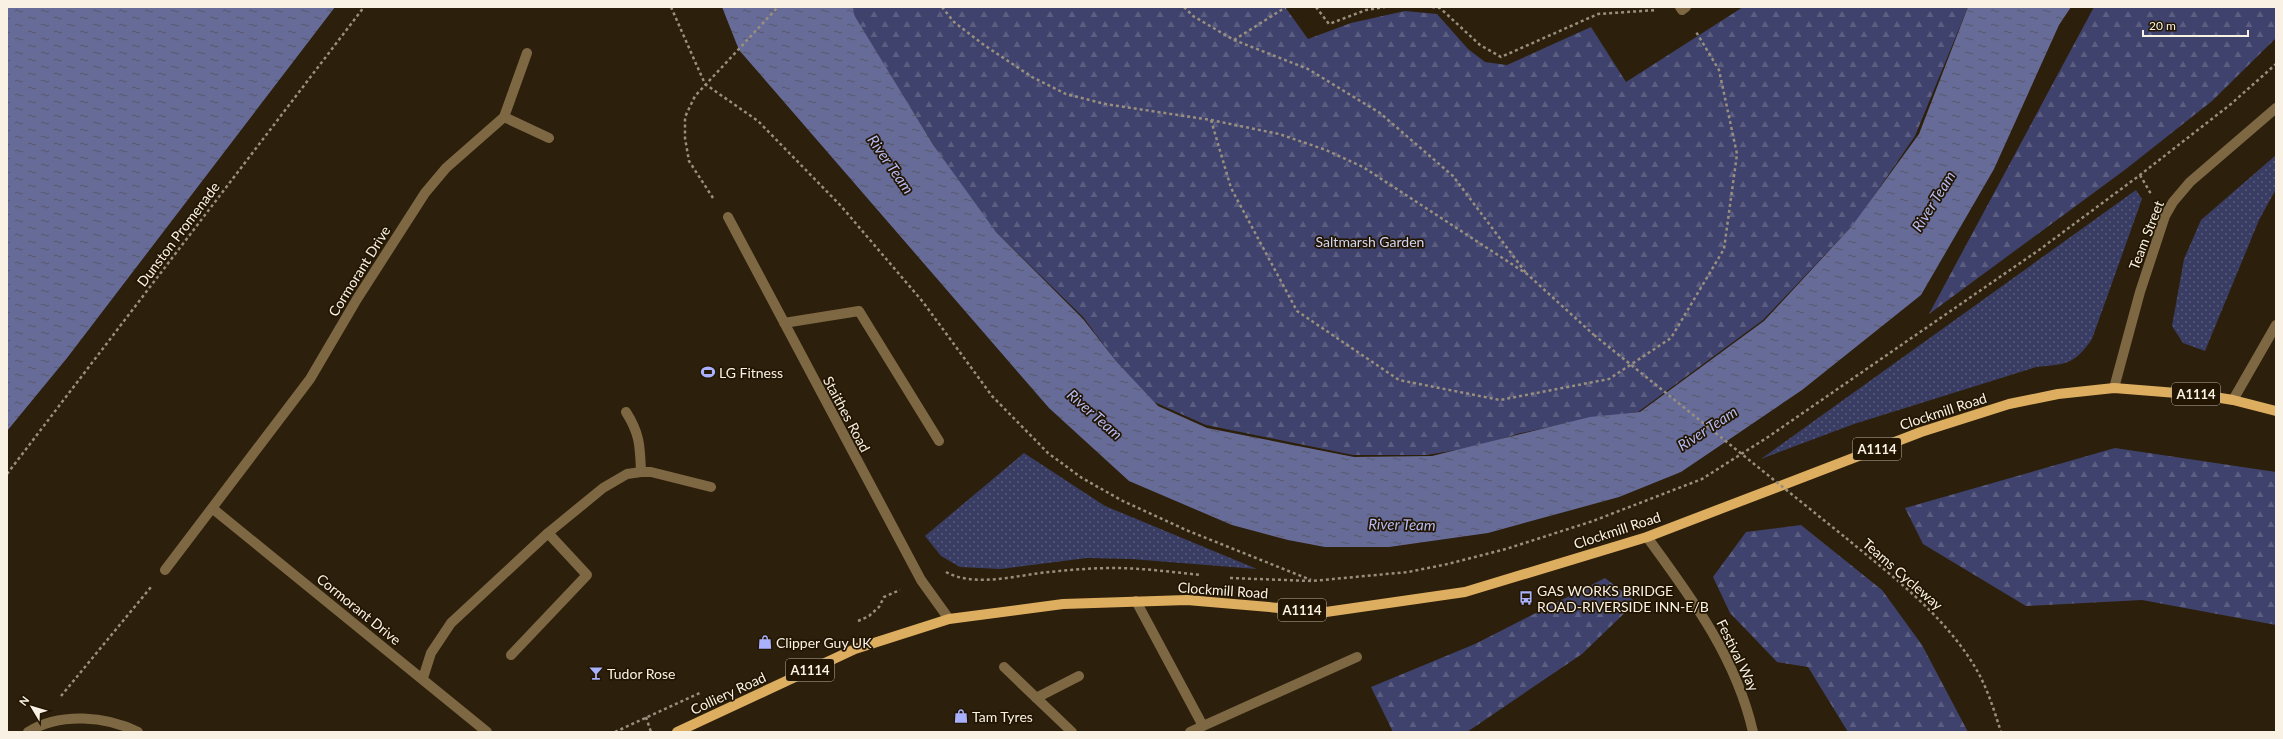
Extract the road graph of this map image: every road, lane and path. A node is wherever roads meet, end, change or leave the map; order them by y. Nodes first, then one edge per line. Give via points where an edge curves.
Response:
1 (364, 7) edge
2 (671, 7) edge
3 (778, 7) edge
4 (942, 7) edge
5 (1184, 7) edge
6 (1286, 7) edge
7 (1316, 7) edge
8 (1385, 7) edge
9 (1432, 7) edge
10 (1683, 8) edge
11 (1234, 40) junction
12 (527, 53) dead end
13 (2276, 64) edge
14 (705, 84) junction
15 (2276, 108) edge
16 (504, 117) junction
17 (1211, 120) junction
18 (549, 138) dead end
19 (728, 217) joint
20 (1527, 274) junction
21 (784, 323) junction
22 (2276, 325) edge
23 (2114, 388) junction
24 (2233, 400) junction
25 (2276, 411) edge
26 (626, 412) dead end
27 (939, 441) dead end
28 (640, 472) junction
29 (7, 474) edge
30 (711, 487) dead end
31 (212, 508) junction
32 (548, 533) junction
33 (1647, 536) junction
34 (165, 570) joint
35 (1208, 576) dead end
36 (1222, 577) dead end
37 (921, 580) junction
38 (1312, 581) junction
39 (1136, 601) junction
40 (949, 619) junction
41 (854, 623) dead end
42 (511, 655) dead end
43 (1357, 657) dead end
44 (1004, 667) dead end
45 (1079, 676) dead end
46 (423, 678) junction
47 (703, 691) dead end
48 (60, 697) dead end
49 (1036, 698) junction
50 (646, 717) junction
51 (1202, 726) junction
52 (28, 732) edge
53 (138, 732) edge
54 (487, 732) edge
55 (615, 732) edge
56 (651, 732) edge
57 (676, 732) edge
58 (1072, 732) edge
59 (1190, 732) edge
60 (1753, 732) edge
61 (2001, 732) edge

1 - 29 path, Dunston Promenade
2 - 14 path
3 - 14 path
4 - 17 path via 954,22 984,45 1032,77 1066,94 1105,104
5 - 11 path via 1193,16
6 - 11 path
7 - 8 path via 1329,24 1366,10
9 - 10 path via 1440,8 1480,46 1502,57 1598,14
10 - 17 path via 1719,70 1737,154 1724,249 1671,338 1609,379 1500,400 1399,380 1297,311 1231,188
11 - 20 path via 1308,70 1380,113 1453,176
12 - 16 street, Cormorant Drive
13 - 38 path via 2231,104 2140,176 2039,250 1774,433 1702,479 1593,521 1506,549 1408,572
14 - 19 path via 695,96 685,117 684,138 689,161 705,189
14 - 38 path via 758,121 841,206 923,302 992,396 1048,453 1082,478 1121,500 1186,530
15 - 23 street, Team Street via 2190,182 2173,202 2165,216 2140,292
16 - 18 street
16 - 31 street, Cormorant Drive via 446,168 425,193 310,379
17 - 20 path via 1297,139 1363,167
19 - 21 street, Staithes Road
20 - 61 path, Teams Cycleway, bridge via 1594,335 1920,599 1948,629 1975,667 1991,699
21 - 27 street via 859,311
21 - 37 street, Staithes Road
22 - 24 street
23 - 24 main road, Clockmill Road / A1114
23 - 33 main road, Clockmill Road / A1114 via 2058,394 2009,404 1921,432
24 - 25 main road, Clockmill Road / A1114
26 - 28 street via 636,428 640,443
28 - 30 street via 651,472
28 - 32 street via 627,474 603,488
31 - 34 street, Cormorant Drive
31 - 46 street, Cormorant Drive
32 - 42 street via 588,575
32 - 46 street via 451,624 431,653
33 - 39 main road, Clockmill Road / A1114 via 1464,592 1326,612 1187,600
33 - 60 street, Festival Way via 1697,605 1725,654 1747,706
34 - 48 path
35 - 37 path via 1150,569 1113,568 969,579 942,570
36 - 38 path
37 - 40 street, Staithes Road
37 - 41 path via 884,597 879,607 869,616
39 - 40 main road, Clockmill Road / A1114 via 1063,604
39 - 51 street
40 - 57 main road, Colliery Road / A1114 via 854,648
43 - 51 street
44 - 49 street
45 - 49 street
46 - 54 street, Cormorant Drive
47 - 50 path
49 - 58 street
50 - 55 path
50 - 56 path
51 - 59 street
52 - 53 street via 55,721 94,719 122,724

